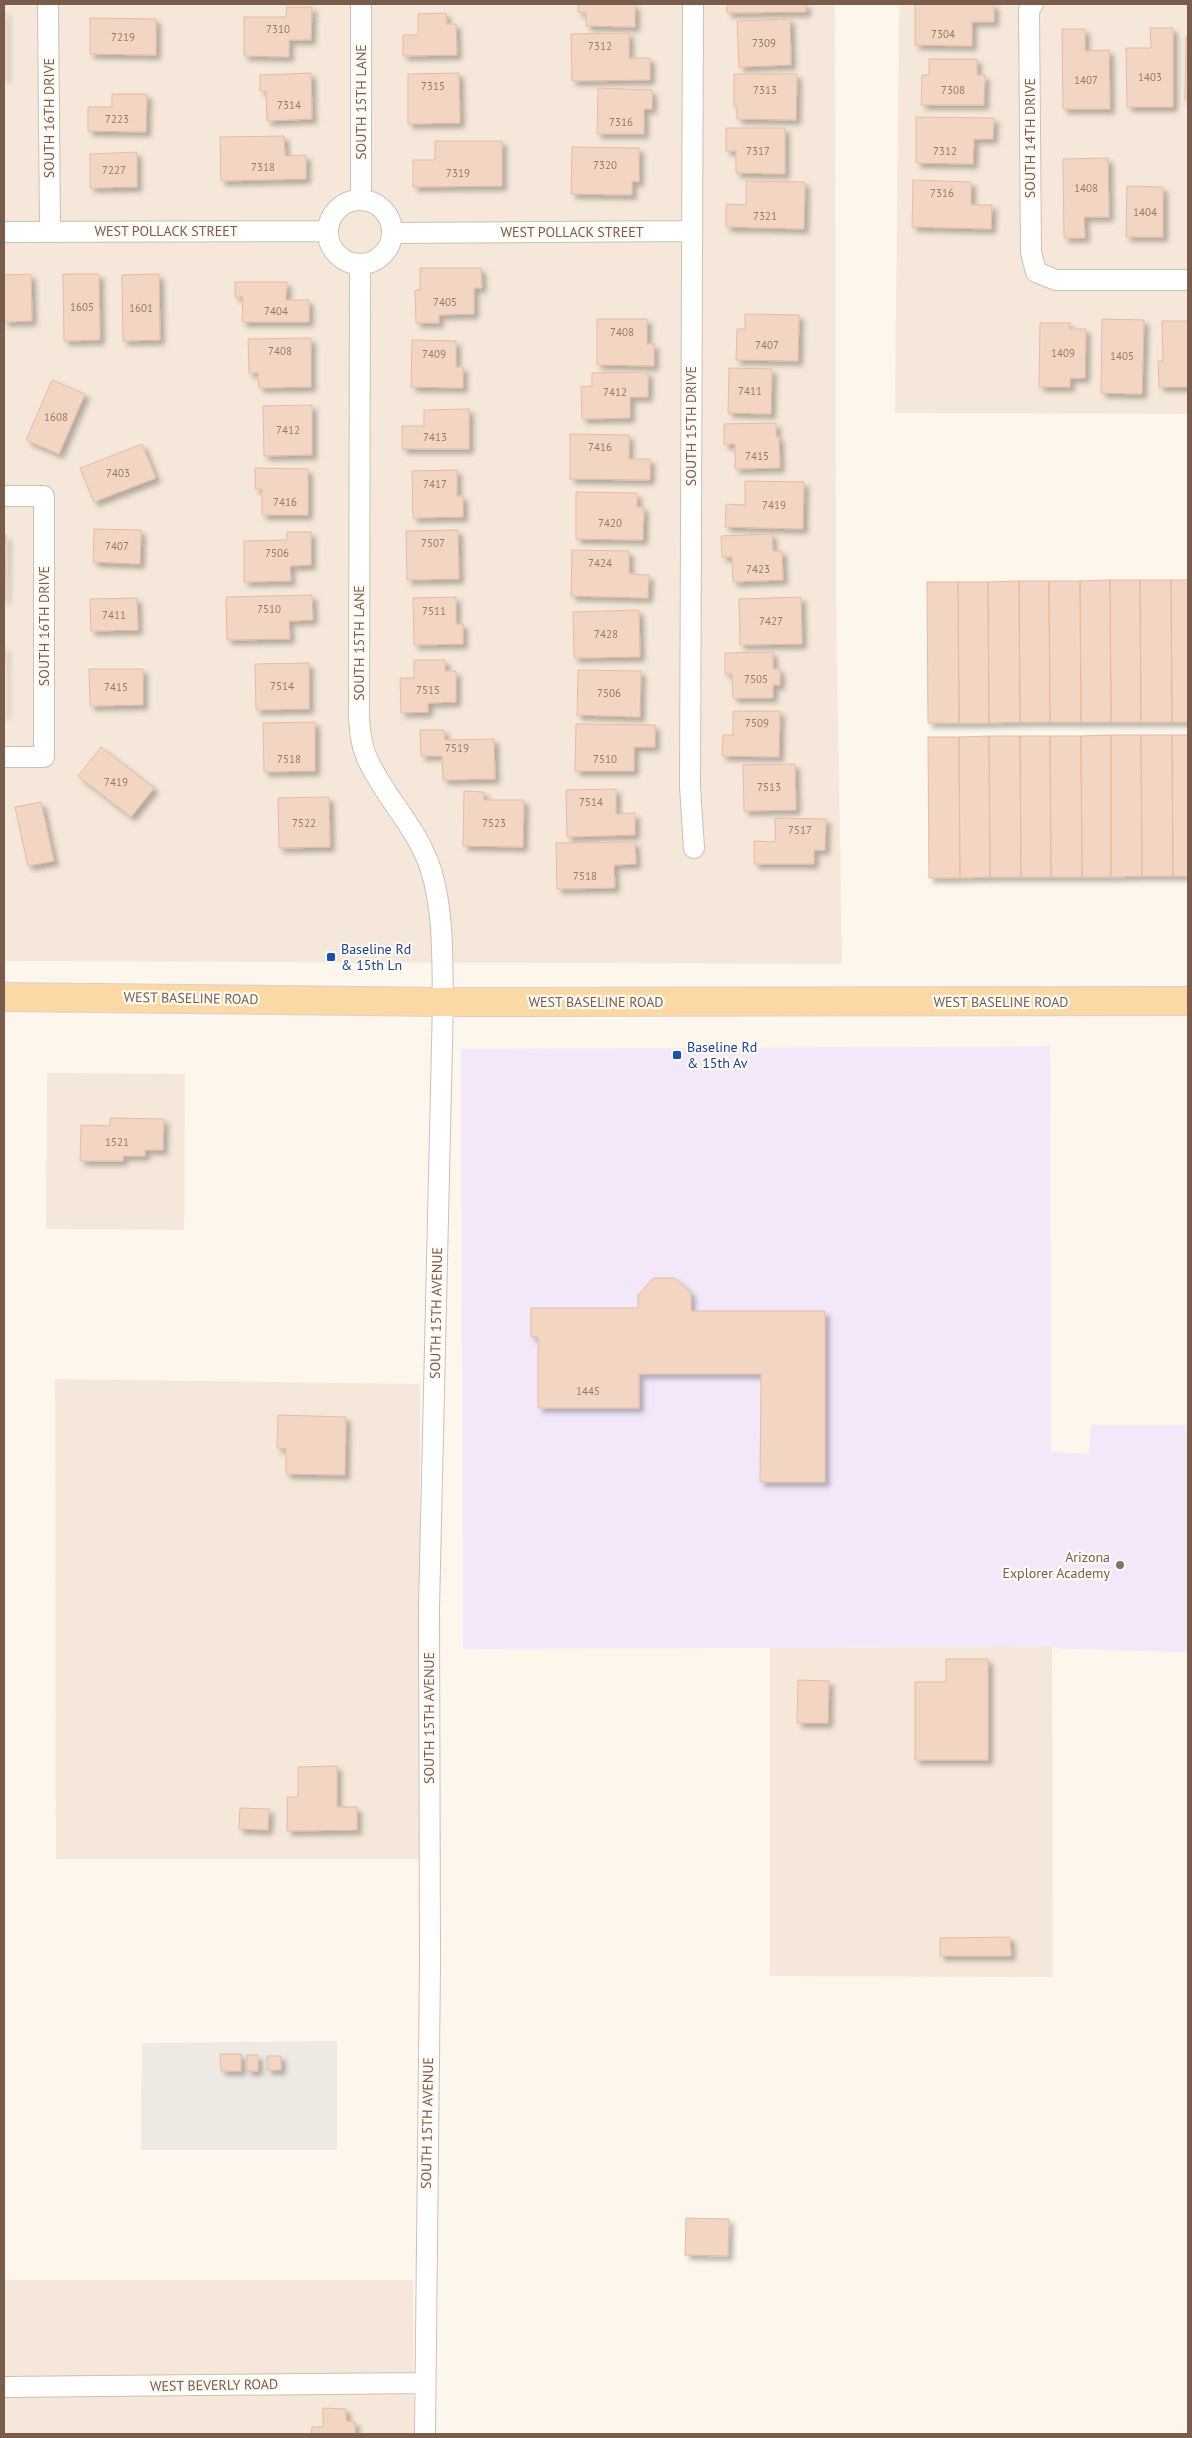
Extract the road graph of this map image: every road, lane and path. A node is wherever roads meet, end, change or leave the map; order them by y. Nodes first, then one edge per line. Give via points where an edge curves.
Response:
1 (48, 4) edge
2 (361, 4) edge
3 (693, 4) edge
4 (1033, 4) edge
5 (361, 200) junction
6 (328, 231) junction
7 (692, 231) junction
8 (4, 232) edge
9 (50, 232) junction
10 (392, 233) junction
11 (360, 264) junction
12 (1188, 280) edge
13 (4, 496) edge
14 (4, 757) edge
15 (694, 848) dead end
16 (4, 997) edge
17 (1188, 1001) edge
18 (443, 1002) junction
19 (425, 2383) junction
20 (4, 2387) edge
21 (425, 2434) edge

1 - 9 street, SOUTH 16TH DRIVE
2 - 5 street, SOUTH 15TH LANE
3 - 7 street, SOUTH 15TH DRIVE
4 - 12 street, SOUTH 14TH DRIVE via 1029,10 1030,242 1036,272 1056,280
5 - 6 street via 338,209 329,222
5 - 10 street via 380,207 386,214
6 - 9 street, WEST POLLACK STREET
6 - 11 street via 328,239 336,254 343,260
7 - 10 street, WEST POLLACK STREET
7 - 15 street, SOUTH 15TH DRIVE via 690,786
8 - 9 street, WEST POLLACK STREET
10 - 11 street via 390,243 379,258
11 - 18 street, SOUTH 15TH LANE via 361,741 368,759 415,835 431,870 440,922
13 - 14 street, SOUTH 16TH DRIVE via 44,496 44,757
16 - 18 main road, WEST BASELINE ROAD
17 - 18 main road, WEST BASELINE ROAD
18 - 19 street, SOUTH 15TH AVENUE via 429,1608 430,1963
19 - 20 street, WEST BEVERLY ROAD
19 - 21 street, SOUTH 15TH AVENUE

